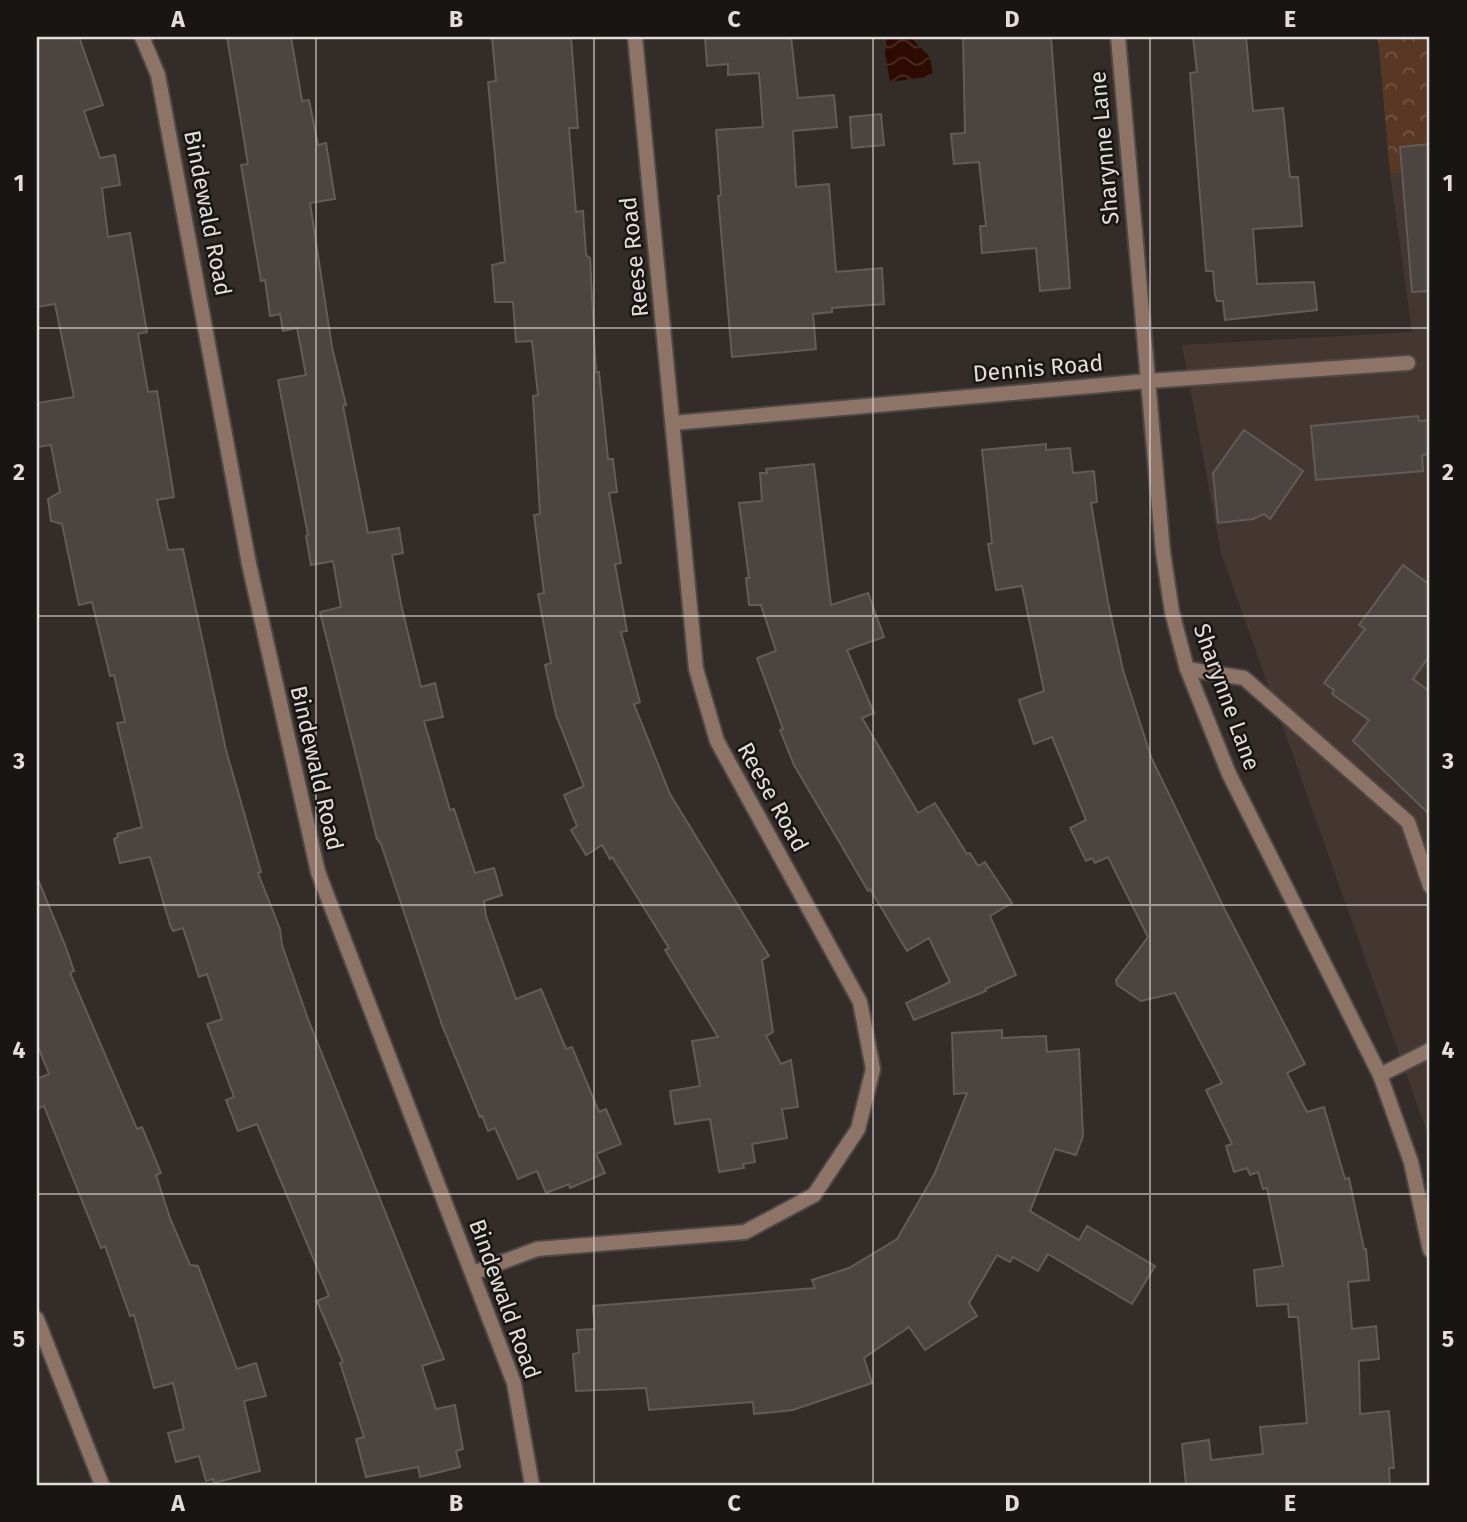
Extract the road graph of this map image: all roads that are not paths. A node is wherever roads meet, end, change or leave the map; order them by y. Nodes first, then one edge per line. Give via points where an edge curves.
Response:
1 (142, 37) edge
2 (635, 37) edge
3 (1118, 37) edge
4 (1408, 363) dead end
5 (1148, 381) junction
6 (673, 423) junction
7 (1187, 669) junction
8 (1430, 886) edge
9 (1430, 1050) edge
10 (1380, 1075) junction
11 (1430, 1250) edge
12 (473, 1273) junction
13 (37, 1319) edge
14 (102, 1485) edge
15 (531, 1485) edge

1 - 12 street, Bindewald Road via 160,88 249,564 318,872
2 - 6 street, Reese Road
3 - 5 street, Sharynne Lane
4 - 5 street, Dennis Road
5 - 6 street, Dennis Road
5 - 7 street, Sharynne Lane via 1163,552
6 - 12 street, Reese Road via 696,669 717,741 860,1002 873,1069 858,1129 814,1195 745,1231 537,1249
7 - 8 street via 1244,678 1398,813 1408,822
7 - 10 street, Sharynne Lane via 1229,774
9 - 10 street
10 - 11 street, Sharynne Lane via 1411,1162
12 - 15 street, Bindewald Road via 514,1383
13 - 14 street

